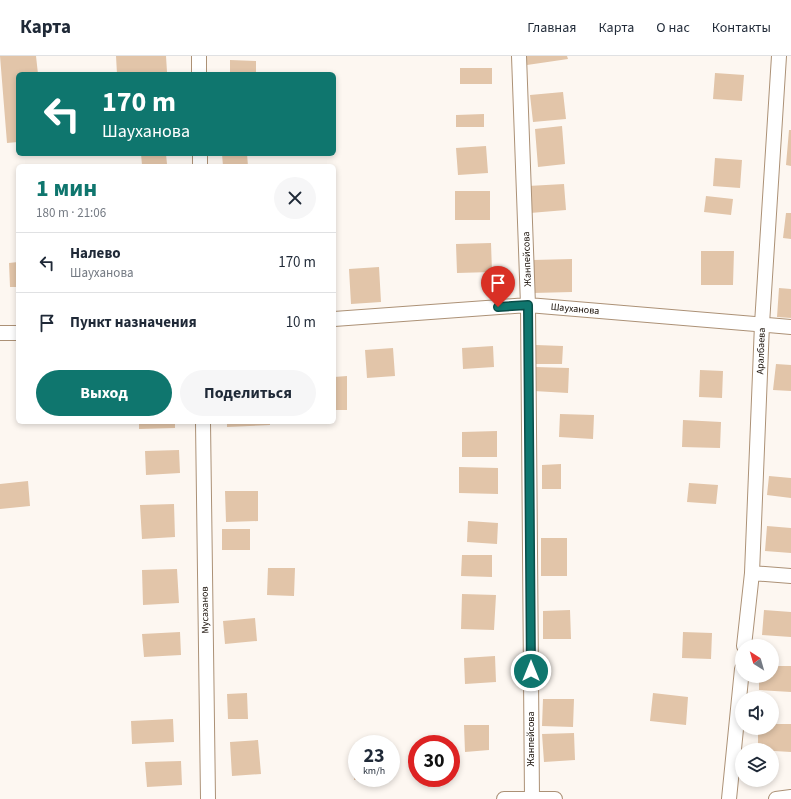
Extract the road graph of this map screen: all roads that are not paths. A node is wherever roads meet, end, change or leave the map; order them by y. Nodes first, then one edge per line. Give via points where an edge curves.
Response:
1 (199, 56) edge
2 (519, 56) edge
3 (779, 56) edge
4 (199, 72) edge
5 (528, 305) junction
6 (336, 319) edge
7 (762, 324) junction
8 (791, 327) edge
9 (0, 333) edge
10 (16, 333) edge
11 (202, 424) edge
12 (752, 573) junction
13 (791, 576) edge
14 (745, 639) edge
15 (741, 683) edge
16 (791, 797) edge
17 (208, 799) edge
18 (504, 799) edge
19 (532, 799) edge
20 (555, 799) edge
21 (729, 799) edge
22 (776, 799) edge

1 - 4 street
2 - 5 street, Жанпейсова
3 - 7 street, Аралбаева
5 - 6 street, Шауханова
5 - 7 street, Шауханова
5 - 19 street, Жанпейсова
7 - 8 street, Шауханова
7 - 12 street, Аралбаева
9 - 10 street
11 - 17 street, Мусаханов
12 - 13 street
12 - 14 street, Аралбаева
15 - 21 street
16 - 22 street
18 - 19 street
19 - 20 street

